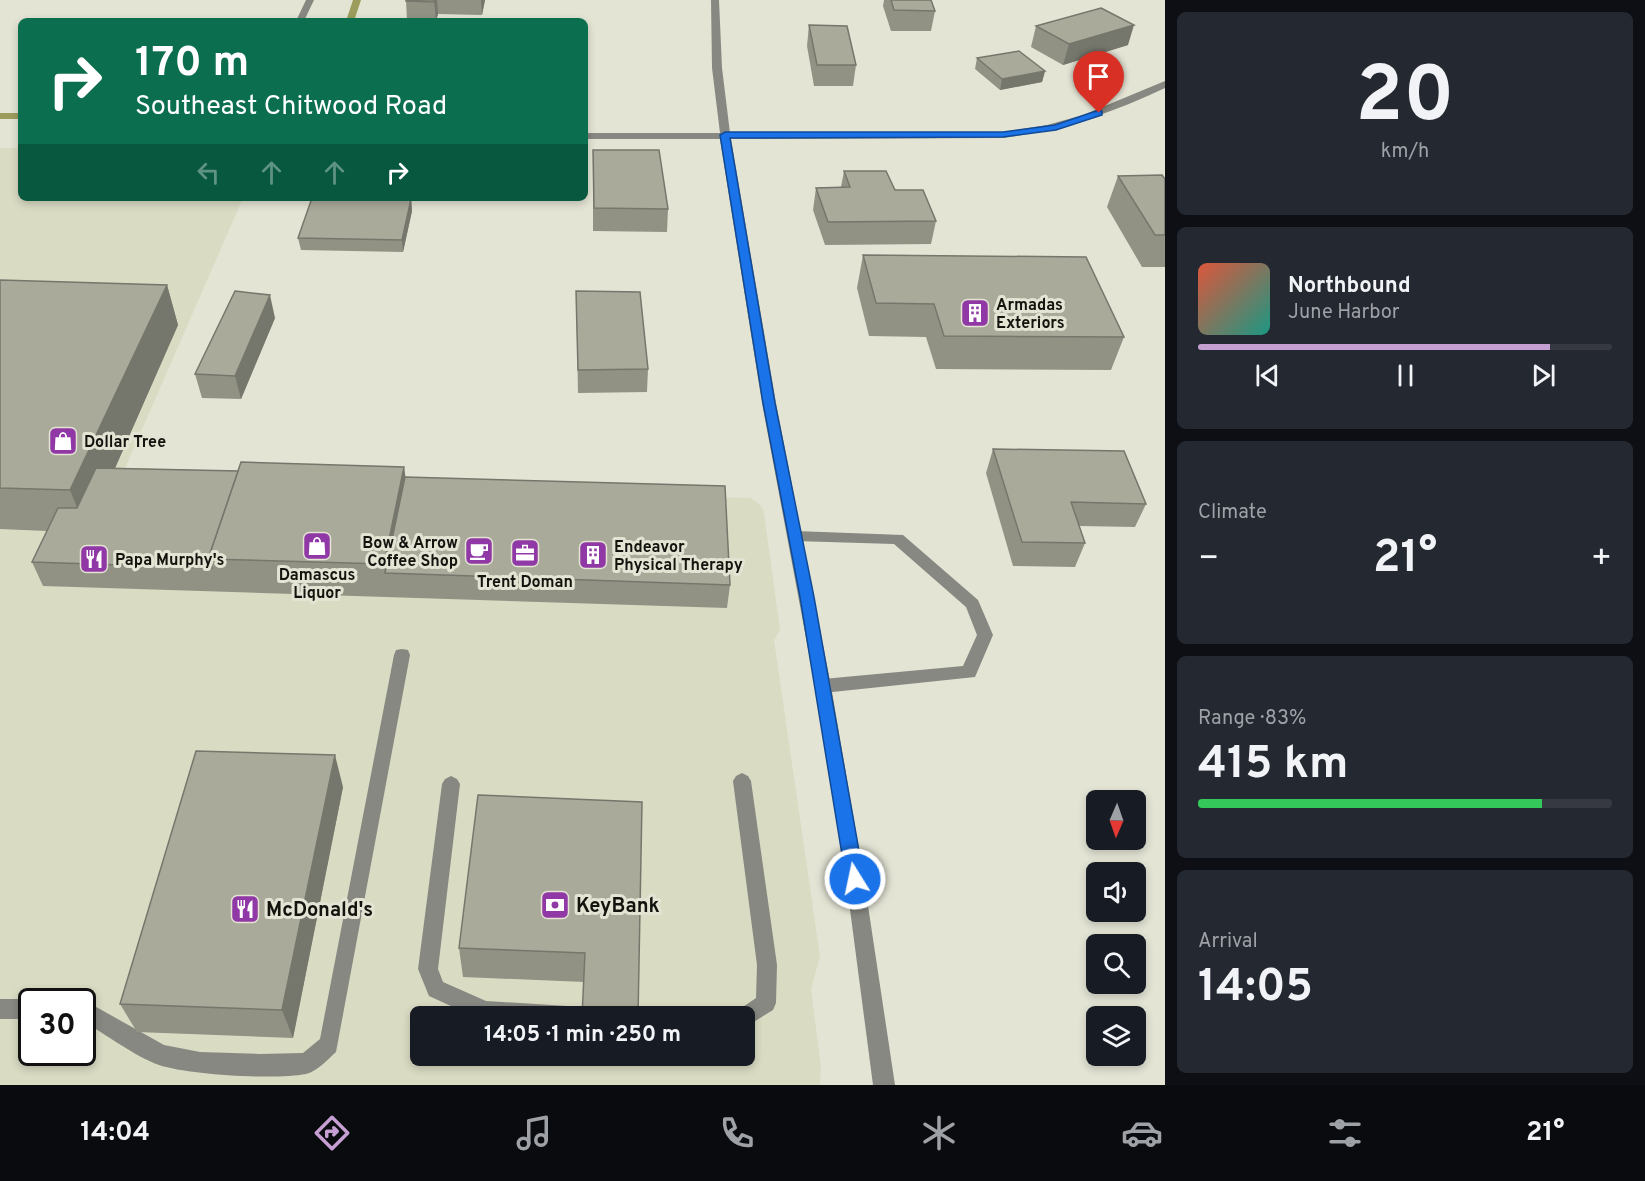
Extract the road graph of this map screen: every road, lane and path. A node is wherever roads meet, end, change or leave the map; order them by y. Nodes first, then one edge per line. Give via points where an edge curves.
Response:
1 (310, 0) edge
2 (715, 0) edge
3 (301, 18) edge
4 (1165, 84) edge
5 (725, 135) junction
6 (588, 136) edge
7 (795, 536) junction
8 (402, 655) dead end
9 (823, 686) junction
10 (742, 781) dead end
11 (452, 784) dead end
12 (474, 1006) edge
13 (0, 1009) edge
14 (18, 1009) edge
15 (755, 1010) edge
16 (96, 1017) edge
17 (884, 1085) edge

1 - 3 street
2 - 5 street via 717,68
4 - 5 street via 1079,121 1031,132
5 - 6 street
5 - 7 street
7 - 9 street
7 - 9 street via 898,540 972,604 985,634 969,672
8 - 16 street via 329,1045 307,1063 200,1062 161,1055
9 - 17 street
10 - 15 street via 767,965 766,1003
11 - 12 street via 428,969 436,989
13 - 14 street

